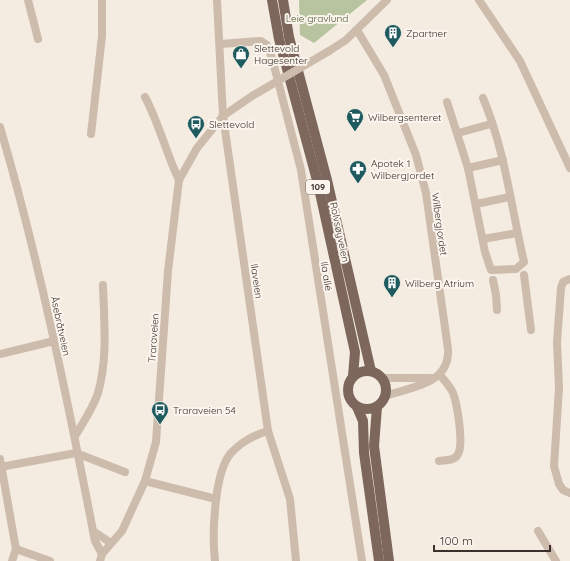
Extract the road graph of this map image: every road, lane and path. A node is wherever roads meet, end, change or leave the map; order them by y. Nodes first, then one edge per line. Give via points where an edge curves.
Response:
1 (28, 0) edge
2 (102, 0) edge
3 (217, 0) edge
4 (272, 0) edge
5 (283, 0) edge
6 (387, 0) edge
7 (479, 0) edge
8 (357, 30) junction
9 (38, 39) dead end
10 (220, 44) junction
11 (145, 97) dead end
12 (483, 98) dead end
13 (447, 102) dead end
14 (223, 116) junction
15 (492, 124) junction
16 (0, 127) edge
17 (458, 133) junction
18 (92, 134) dead end
19 (503, 160) junction
20 (468, 168) junction
21 (570, 168) edge
22 (179, 180) junction
23 (510, 197) junction
24 (476, 204) junction
25 (517, 233) junction
26 (483, 239) junction
27 (524, 275) dead end
28 (570, 279) edge
29 (493, 280) dead end
30 (103, 285) dead end
31 (497, 310) dead end
32 (531, 330) dead end
33 (54, 341) junction
34 (0, 354) edge
35 (371, 371) junction
36 (353, 376) junction
37 (436, 377) junction
38 (382, 378) junction
39 (385, 396) junction
40 (377, 406) junction
41 (357, 407) junction
42 (268, 431) junction
43 (75, 436) junction
44 (76, 453) junction
45 (439, 461) dead end
46 (0, 465) edge
47 (125, 472) dead end
48 (145, 481) junction
49 (570, 493) edge
50 (216, 499) junction
51 (94, 531) junction
52 (538, 531) dead end
53 (111, 543) junction
54 (16, 549) junction
55 (101, 558) edge
56 (12, 561) edge
57 (50, 561) edge
58 (215, 561) edge
59 (296, 561) edge
60 (362, 561) edge
61 (379, 561) edge
62 (389, 561) edge
63 (556, 561) edge

1 - 9 street
2 - 18 street via 102,36
3 - 10 street, Ilaveien
4 - 36 main road, Rolvsøyveien / 109 via 279,40 318,184 355,352
5 - 35 main road, Rolvsøyveien / 109 via 289,37 327,180
6 - 8 street, Traraveien
7 - 21 street via 520,61
8 - 14 street, Traraveien, bridge via 329,51
8 - 37 street, Wilbergjordet via 384,75 399,108 426,193 448,349 446,367
10 - 14 street, Ilaveien
10 - 60 street, Ila allé via 261,41 267,45 272,58 301,170
11 - 22 street
12 - 15 street
13 - 17 street
14 - 22 street, Traraveien via 197,148
14 - 42 street, Ilaveien
15 - 17 street
15 - 19 street
16 - 33 street, Åsebråtveien via 23,205
17 - 20 street
19 - 20 street
19 - 23 street
20 - 24 street
22 - 48 street, Traraveien via 168,271 156,442
23 - 24 street
23 - 25 street
24 - 26 street
25 - 26 street
25 - 26 street via 524,262 516,268 491,270
27 - 32 street
28 - 49 street via 563,282 561,288 554,466 559,484
29 - 31 street
30 - 43 street via 105,350 101,378 97,394
33 - 34 street
33 - 43 street, Åsebråtveien
35 - 36 main road via 361,371
35 - 38 main road
36 - 41 main road, 109 via 347,389
37 - 38 street
37 - 39 street via 420,386
37 - 45 street via 449,385 453,394 460,446 458,454 452,459
38 - 39 main road via 386,386
39 - 40 main road
40 - 41 main road via 367,409
40 - 62 main road via 374,446
41 - 61 main road, 109 via 363,421 364,453
42 - 50 street via 244,441 230,454 222,468
42 - 59 street, Ilaveien via 290,499
43 - 44 street, Åsebråtveien
44 - 46 street
44 - 47 street
44 - 51 street, Åsebråtveien
46 - 54 street
48 - 50 street
48 - 53 street, Traraveien via 122,531
50 - 58 street
51 - 53 street
51 - 55 street, Åsebråtveien
52 - 63 street
53 - 55 street, Traraveien
54 - 56 street
54 - 57 street

